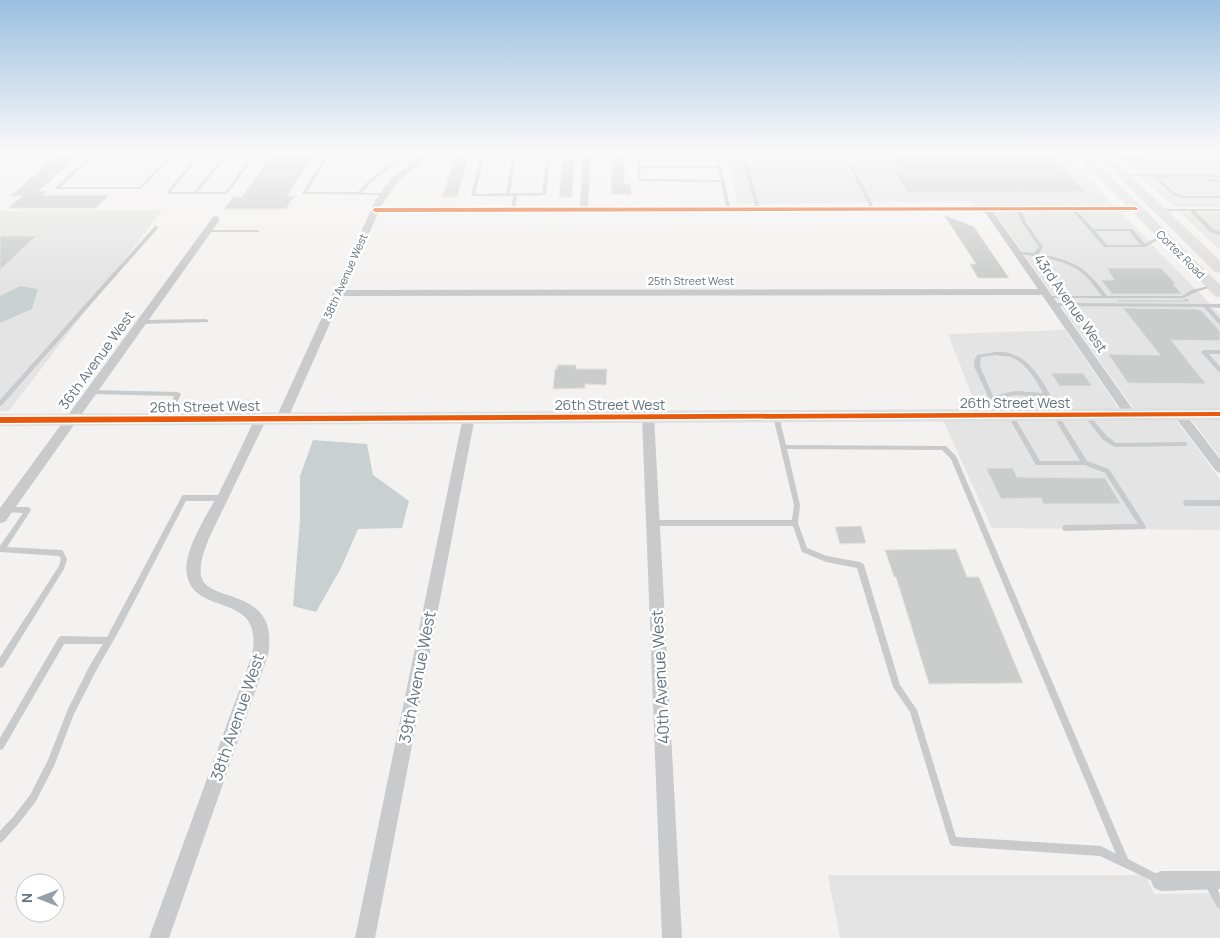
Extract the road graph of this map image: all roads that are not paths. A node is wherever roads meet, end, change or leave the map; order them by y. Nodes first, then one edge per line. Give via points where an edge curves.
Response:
1 (384, 194) edge
2 (515, 194) edge
3 (585, 195) edge
4 (726, 195) edge
5 (754, 195) edge
6 (866, 195) edge
7 (1122, 195) edge
8 (1144, 195) edge
9 (1176, 195) edge
10 (1220, 197) edge
11 (873, 209) junction
12 (987, 209) junction
13 (1018, 209) junction
14 (1073, 209) junction
15 (1136, 209) junction
16 (375, 210) junction
17 (513, 210) junction
18 (584, 210) junction
19 (730, 210) junction
20 (758, 210) junction
21 (1160, 210) junction
22 (1191, 210) junction
23 (1220, 210) edge
24 (216, 219) dead end
25 (157, 227) dead end
26 (1092, 230) junction
27 (207, 231) junction
28 (258, 231) dead end
29 (1220, 234) edge
30 (1163, 236) junction
31 (1145, 246) junction
32 (1017, 252) junction
33 (1036, 254) junction
34 (1217, 263) edge
35 (1216, 290) edge
36 (338, 294) junction
37 (1105, 296) junction
38 (1049, 298) junction
39 (1205, 306) junction
40 (1220, 306) edge
41 (206, 321) dead end
42 (142, 322) junction
43 (1220, 322) edge
44 (1220, 352) edge
45 (1220, 370) edge
46 (92, 392) junction
47 (1045, 395) junction
48 (991, 398) junction
49 (0, 404) edge
50 (1056, 414) junction
51 (1086, 414) junction
52 (1130, 414) junction
53 (1179, 414) junction
54 (1220, 414) edge
55 (1004, 415) junction
56 (648, 416) junction
57 (776, 416) junction
58 (469, 417) junction
59 (261, 418) junction
60 (282, 418) junction
61 (167, 419) junction
62 (0, 420) edge
63 (72, 420) junction
64 (1185, 444) dead end
65 (784, 447) junction
66 (1085, 463) junction
67 (1220, 468) edge
68 (223, 498) junction
69 (1186, 503) dead end
70 (1220, 504) edge
71 (3, 514) edge
72 (653, 523) junction
73 (795, 523) junction
74 (1065, 528) dead end
75 (1, 549) edge
76 (108, 641) junction
77 (0, 664) edge
78 (0, 746) edge
79 (0, 838) edge
80 (1125, 862) junction
81 (1214, 880) edge
82 (1161, 881) joint
83 (1220, 904) edge
84 (159, 938) edge
85 (365, 938) edge
86 (672, 938) edge

1 - 16 street, 38th Avenue West
2 - 17 lane
3 - 18 street
4 - 19 lane
5 - 20 lane
6 - 11 lane
7 - 15 street, Cortez Road
8 - 21 street, Cortez Road
9 - 10 lane
11 - 12 street
11 - 20 street
12 - 13 street
12 - 32 street, 43rd Avenue West
13 - 14 street
13 - 33 lane via 1041,247
14 - 15 street
14 - 26 lane
15 - 30 street, Cortez Road
16 - 17 street
16 - 36 street, 38th Avenue West
17 - 18 street
18 - 19 street
19 - 20 street
21 - 22 lane
21 - 34 street, Cortez Road
22 - 23 lane
22 - 29 lane
24 - 27 street, 36th Avenue West
25 - 49 lane
26 - 31 lane via 1130,230
26 - 31 lane via 1106,246
27 - 28 lane
27 - 42 street, 36th Avenue West
30 - 31 lane
30 - 35 street, Cortez Road
32 - 33 lane
32 - 38 street, 43rd Avenue West
33 - 37 lane via 1078,268
35 - 37 lane via 1194,291 1183,297
36 - 38 street, 25th Street West
36 - 60 street, 38th Avenue West
37 - 38 lane
38 - 39 lane
38 - 52 street, 43rd Avenue West
39 - 40 lane
39 - 43 lane
41 - 42 lane
42 - 46 street, 36th Avenue West
44 - 45 lane via 1204,352
46 - 61 lane via 178,394
46 - 63 street, 36th Avenue West
47 - 48 lane via 1015,393
47 - 48 lane via 1027,363 1020,358 987,354 977,361
47 - 50 lane
48 - 55 lane
50 - 51 street, 26th Street West
50 - 55 street, 26th Street West
50 - 66 lane
51 - 52 street, 26th Street West
51 - 64 lane via 1105,438 1115,445
52 - 53 street, 26th Street West
53 - 54 street, 26th Street West
53 - 67 street
55 - 57 street, 26th Street West
55 - 66 lane via 1038,463
56 - 57 street, 26th Street West
56 - 58 street, 26th Street West
56 - 72 street, 40th Avenue West
57 - 65 lane
58 - 60 street, 26th Street West
58 - 85 street, 39th Avenue West
59 - 60 street, 26th Street West
59 - 61 street, 26th Street West
59 - 68 street, 38th Avenue West
61 - 63 street, 26th Street West
62 - 63 street, 26th Street West
63 - 71 street, 36th Avenue West
65 - 73 lane via 798,505
65 - 80 lane via 944,448 954,458
66 - 74 lane via 1107,471 1143,528
68 - 76 lane via 184,498
68 - 84 street, 38th Avenue West via 198,550 194,575 202,590 251,612 260,628 261,648
69 - 70 lane
71 - 75 lane via 28,510
72 - 73 lane
72 - 86 street, 40th Avenue West
73 - 80 lane via 804,550 826,559 860,565 896,687 913,710 953,841 1101,850
75 - 77 lane via 61,553 64,559
76 - 78 lane via 62,640
76 - 79 lane via 71,712 33,798
80 - 82 lane
81 - 82 street
81 - 83 lane

